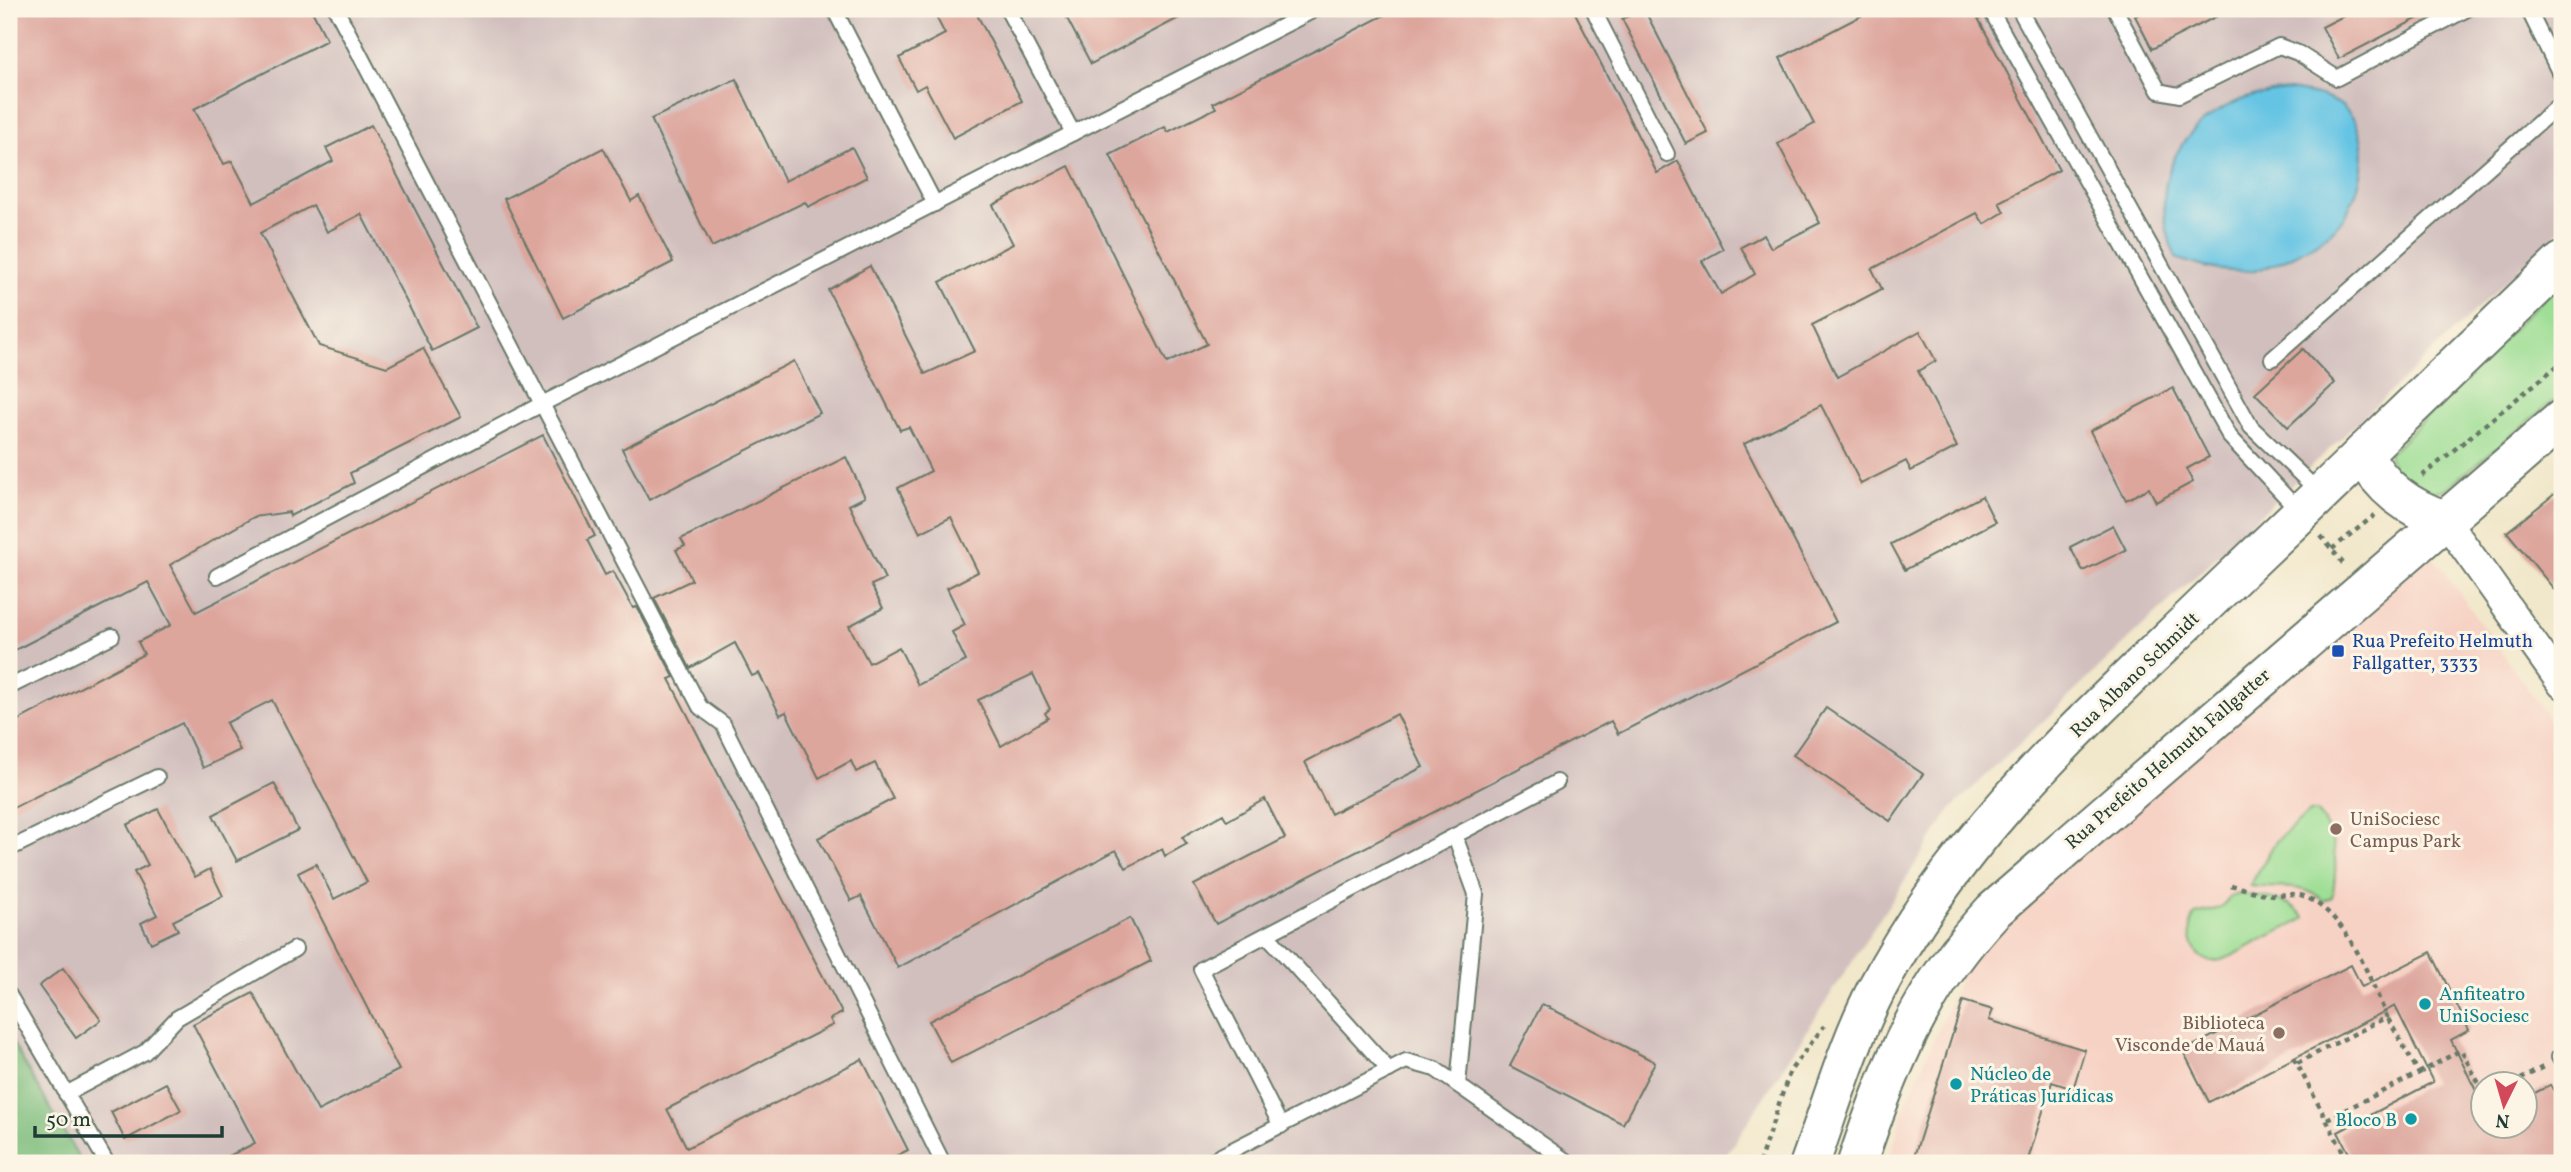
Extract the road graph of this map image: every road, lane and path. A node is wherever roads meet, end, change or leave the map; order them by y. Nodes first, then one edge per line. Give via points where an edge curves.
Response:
1 (336, 9) edge
2 (834, 9) edge
3 (1007, 9) edge
4 (1316, 9) edge
5 (1593, 9) edge
6 (1990, 9) edge
7 (2019, 9) edge
8 (2115, 9) edge
9 (2467, 9) edge
10 (2528, 9) edge
11 (1292, 14) edge
12 (2562, 78) edge
13 (2562, 102) edge
14 (1073, 133) junction
15 (1667, 154) dead end
16 (935, 204) junction
17 (2562, 262) edge
18 (2272, 359) dead end
19 (2562, 362) edge
20 (542, 404) junction
21 (2562, 419) edge
22 (2363, 453) junction
23 (2397, 497) junction
24 (2311, 503) junction
25 (2445, 520) junction
26 (2332, 549) junction
27 (218, 576) dead end
28 (2364, 589) junction
29 (112, 636) dead end
30 (2562, 684) edge
31 (9, 687) edge
32 (157, 777) dead end
33 (1557, 782) dead end
34 (1455, 836) junction
35 (9, 849) edge
36 (2231, 886) dead end
37 (1267, 935) junction
38 (295, 949) dead end
39 (9, 995) edge
40 (2387, 1017) junction
41 (2560, 1056) edge
42 (1389, 1070) junction
43 (2471, 1070) edge
44 (2536, 1070) edge
45 (2419, 1073) junction
46 (1458, 1085) junction
47 (66, 1094) junction
48 (2327, 1119) junction
49 (1281, 1126) junction
50 (107, 1163) edge
51 (943, 1163) edge
52 (1208, 1163) edge
53 (1569, 1163) edge
54 (1810, 1163) edge
55 (1857, 1163) edge
56 (2349, 1163) edge

1 - 20 lane
2 - 16 lane
3 - 14 lane
4 - 11 lane
5 - 15 lane
6 - 24 lane via 2230,437
7 - 24 lane via 2251,427
8 - 9 lane via 2159,91 2179,94 2279,46 2337,78
10 - 12 lane
11 - 14 lane
13 - 18 lane
14 - 16 lane
16 - 20 lane
17 - 22 main road, Rua Albano Schmidt
19 - 23 path
20 - 27 lane
20 - 51 lane via 701,707 723,724
21 - 25 main road, Rua Prefeito Helmuth Fallgatter
22 - 23 main road
22 - 24 main road, Rua Albano Schmidt
23 - 25 main road
23 - 26 path
24 - 26 path
24 - 54 main road, Rua Albano Schmidt via 2077,729 1969,850 1877,988
25 - 28 main road, Rua Prefeito Helmuth Fallgatter
25 - 30 street
26 - 28 path
28 - 55 main road, Rua Prefeito Helmuth Fallgatter via 2030,876 1967,939 1898,1048
29 - 31 lane
32 - 35 lane
33 - 34 lane
34 - 37 lane
34 - 46 lane via 1476,894
36 - 40 path via 2306,897 2349,935
37 - 42 lane
37 - 49 lane via 1201,970
38 - 47 lane via 177,1018 145,1052
39 - 47 lane
40 - 45 path
40 - 48 path via 2296,1060
41 - 44 path
42 - 46 lane via 1406,1062 1436,1069
42 - 49 lane
43 - 45 path via 2461,1050
45 - 48 path
46 - 53 lane
47 - 50 lane
48 - 56 path
49 - 52 lane

